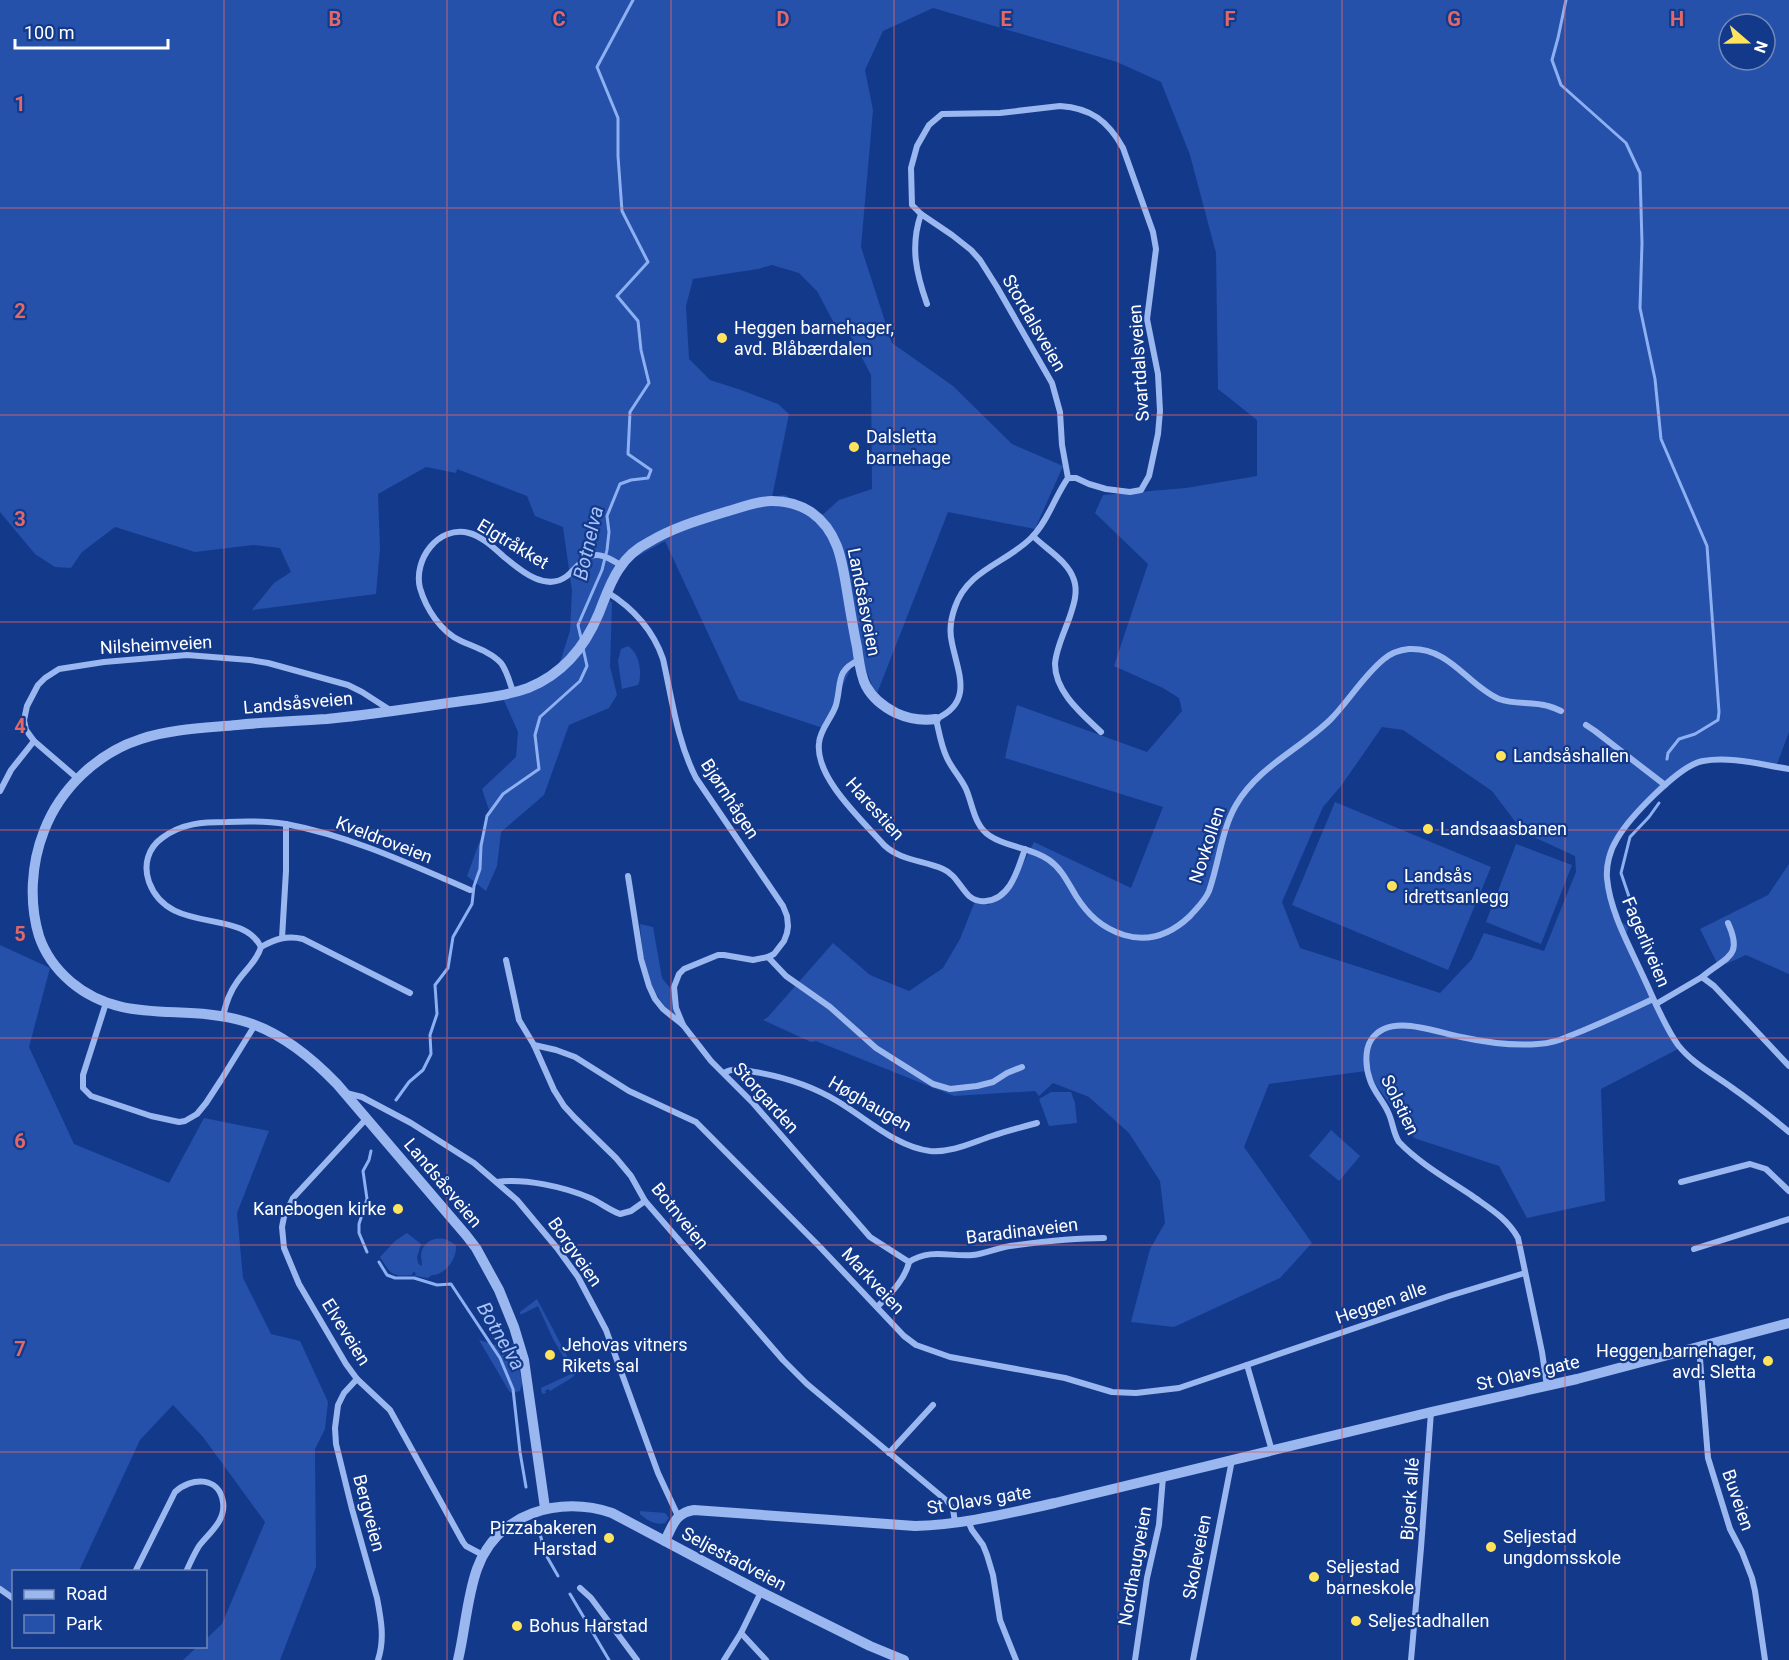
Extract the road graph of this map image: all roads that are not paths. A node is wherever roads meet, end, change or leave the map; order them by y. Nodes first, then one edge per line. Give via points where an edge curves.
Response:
1 (921, 214) junction
2 (927, 304) dead end
3 (1068, 478) junction
4 (1033, 536) junction
5 (621, 565) junction
6 (607, 592) junction
7 (859, 660) junction
8 (513, 692) junction
9 (391, 711) junction
10 (1560, 711) dead end
11 (936, 719) junction
12 (1586, 725) dead end
13 (1101, 732) dead end
14 (34, 741) junction
15 (1789, 770) edge
16 (77, 778) junction
17 (1665, 785) junction
18 (0, 791) edge
19 (286, 825) junction
20 (1025, 849) junction
21 (628, 876) dead end
22 (470, 890) dead end
23 (1728, 923) dead end
24 (282, 938) junction
25 (261, 947) junction
26 (768, 957) junction
27 (506, 960) dead end
28 (1702, 977) junction
29 (410, 993) dead end
30 (1654, 1001) junction
31 (106, 1004) junction
32 (223, 1016) junction
33 (255, 1025) junction
34 (683, 1025) junction
35 (534, 1045) junction
36 (1789, 1066) edge
37 (1022, 1067) dead end
38 (724, 1073) junction
39 (345, 1093) junction
40 (367, 1118) junction
41 (1037, 1123) dead end
42 (1789, 1132) edge
43 (496, 1182) junction
44 (1681, 1182) dead end
45 (1789, 1191) edge
46 (645, 1201) junction
47 (1789, 1219) edge
48 (1104, 1238) dead end
49 (1694, 1249) dead end
50 (909, 1262) junction
51 (1525, 1273) junction
52 (877, 1307) junction
53 (1789, 1323) edge
54 (1699, 1347) junction
55 (1247, 1365) junction
56 (357, 1379) junction
57 (1547, 1387) junction
58 (933, 1405) dead end
59 (1431, 1412) junction
60 (1272, 1451) junction
61 (889, 1453) junction
62 (1232, 1460) junction
63 (1163, 1477) junction
64 (545, 1508) junction
65 (678, 1516) junction
66 (968, 1520) junction
67 (955, 1522) junction
68 (665, 1541) junction
69 (483, 1556) junction
70 (136, 1570) edge
71 (187, 1570) edge
72 (580, 1588) dead end
73 (761, 1592) junction
74 (741, 1633) junction
75 (378, 1660) edge
76 (458, 1660) edge
77 (637, 1660) edge
78 (724, 1660) edge
79 (766, 1660) edge
80 (904, 1660) edge
81 (1016, 1660) edge
82 (1135, 1660) edge
83 (1193, 1660) edge
84 (1411, 1660) edge
85 (1765, 1660) edge

1 - 2 street via 914,250
1 - 3 street, Stordalsveien via 971,249 980,260 1052,383 1060,412
1 - 3 street, Svartdalsveien via 912,205 913,158 922,136 942,114 1074,107 1108,126 1123,148 1156,249 1147,319 1158,374 1158,434 1149,476 1141,490 1106,489
3 - 4 street
4 - 11 street via 976,576 961,594 951,619 951,642 962,685 951,709
4 - 13 street via 1068,567 1074,580 1074,603 1058,651 1056,676 1071,702
5 - 6 street, Landsåsveien
5 - 7 street, Landsåsveien via 651,541 710,517 765,501 802,507 821,520 835,538
5 - 8 street, Elgtråkket via 602,556 590,556 564,578 549,582 527,574 471,534 445,536 428,549 419,570 425,601 450,634 500,662
6 - 8 street, Landsåsveien via 588,637 571,660 545,680
6 - 26 street, Bjørnhågen via 640,618 658,645 689,764 783,906 787,933 779,948
7 - 11 street, Landsåsveien via 866,686 879,703 914,719
7 - 20 street, Harestien via 842,671 835,709 819,742 820,756 836,790 884,845 891,852 946,870 968,895 980,901 995,900 1007,890
8 - 9 street, Landsåsveien
9 - 14 street, Nilsheimveien via 348,686 268,663 231,657 156,657 69,667 51,673 32,693 24,720
9 - 16 street, Landsåsveien via 167,732 114,750
10 - 20 street, Novkollen via 1547,705 1497,698 1434,654 1410,649 1386,657 1332,718 1252,784 1229,820 1204,901 1174,930 1161,936 1136,938 1099,923 1056,866
11 - 20 street, Novkollen via 947,758 965,787 980,826 999,841
12 - 17 street
14 - 16 street
14 - 18 street
15 - 17 street, Fagerliveien via 1725,760 1702,761
16 - 31 street, Landsåsveien via 57,805 37,854 33,880 36,923 43,946 56,967 77,987
17 - 30 street, Fagerliveien via 1616,840 1607,877 1618,920
19 - 22 street, Kveldroveien via 353,841
19 - 24 street
19 - 25 street, Kveldroveien via 193,824 159,840 147,863 153,891 170,909 243,930
21 - 34 street, Storgarden via 638,947 649,986 663,1009
23 - 28 street via 1734,949
24 - 25 street
24 - 29 street via 310,941
25 - 32 street via 226,999
26 - 34 street via 753,960 724,955 684,969 676,980 674,996
26 - 37 street via 876,1048 933,1084 950,1089 977,1086
27 - 35 street, Botnveien via 517,1012
28 - 30 street
28 - 36 street
30 - 42 street, Fagerliveien via 1670,1032 1691,1059
30 - 51 street, Solstien via 1541,1044 1463,1038 1396,1026 1375,1034 1369,1043 1371,1083 1399,1142 1508,1223 1518,1238
31 - 32 street, Landsåsveien
31 - 33 street via 83,1075 84,1088 91,1096 179,1122 198,1114
32 - 33 street, Landsåsveien
33 - 39 street, Landsåsveien via 309,1059
34 - 38 street, Storgarden
35 - 46 street, Botnveien via 564,1106 616,1158
35 - 52 street, Markveien via 575,1057 629,1091 696,1122
38 - 41 street, Høghaugen via 746,1071 806,1086 898,1139 928,1151 961,1147
38 - 50 street, Storgarden via 870,1237
39 - 40 street, Landsåsveien
39 - 43 street, Borgveien via 362,1097 426,1131
40 - 56 street, Elveveien via 293,1198 282,1227 284,1248 295,1276
40 - 64 street, Landsåsveien via 476,1248 499,1290 524,1360
43 - 46 street via 509,1180 565,1190 620,1214
43 - 65 street, Borgveien via 538,1225 589,1297 606,1330 658,1473
44 - 45 street via 1750,1164 1766,1170
46 - 61 street, Botnveien via 783,1360
47 - 49 street
48 - 50 street, Baradinaveien via 1009,1246 971,1255 929,1253
50 - 52 street via 899,1283
51 - 55 street, Heggen alle
51 - 57 street, Solstien
52 - 55 street, Markveien via 909,1341 924,1349 1065,1378 1112,1392 1179,1388
53 - 54 street, St Olavs gate
54 - 57 street, St Olavs gate
54 - 85 street, Buveien via 1708,1458 1730,1529 1754,1587
55 - 60 street
56 - 69 street, Elveveien via 390,1410 463,1542
56 - 75 street, Bergveien via 344,1393 335,1428 340,1464 381,1617 383,1635
57 - 59 street, St Olavs gate
58 - 61 street
59 - 60 street, St Olavs gate
59 - 84 street, Bjoerk allé
60 - 62 street, St Olavs gate
61 - 67 street, Botnveien via 951,1505
62 - 63 street, St Olavs gate
62 - 83 street, Skoleveien
63 - 66 street, St Olavs gate
63 - 82 street, Nordhaugveien via 1159,1525
64 - 68 street, Seljestadveien via 573,1505 601,1509
64 - 69 street, Seljestadveien via 511,1524
65 - 67 street, St Olavs gate via 694,1510 915,1526
65 - 68 street
66 - 67 street, St Olavs gate
66 - 81 street via 983,1545 1000,1620
68 - 73 street, Seljestadveien
69 - 76 street, Seljestadveien via 474,1580
70 - 71 street via 175,1492 193,1481 204,1482 219,1492 223,1511
72 - 77 street
73 - 74 street
73 - 80 street, Seljestadveien
74 - 78 street
74 - 79 street

